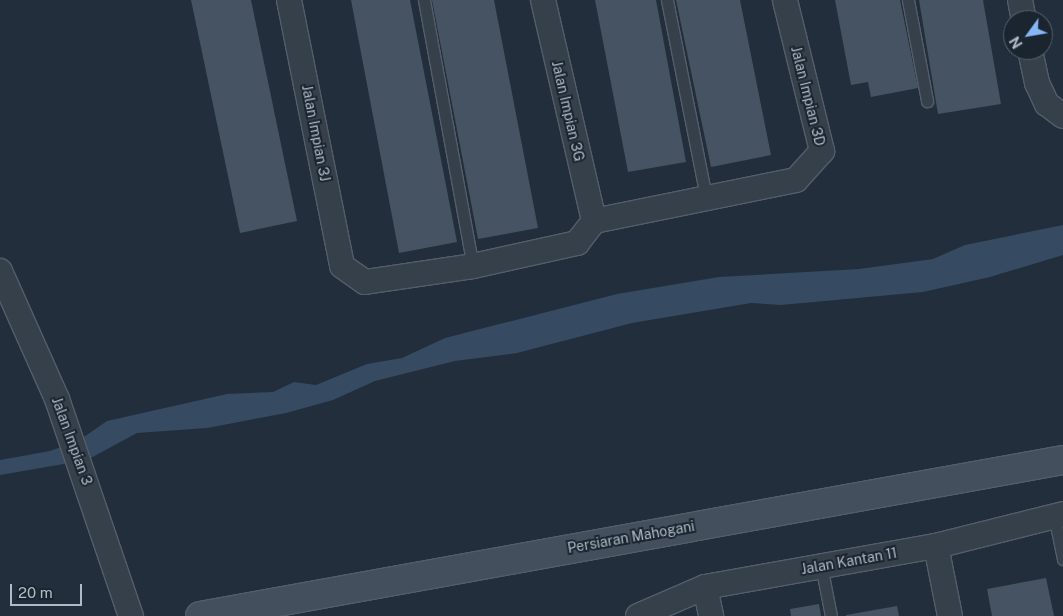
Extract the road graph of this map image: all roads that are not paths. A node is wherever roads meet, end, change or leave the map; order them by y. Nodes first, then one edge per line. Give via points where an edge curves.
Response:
1 (289, 0) edge
2 (424, 0) edge
3 (543, 0) edge
4 (667, 0) edge
5 (785, 0) edge
6 (908, 0) edge
7 (1032, 60) edge
8 (927, 101) dead end
9 (1063, 116) edge
10 (707, 202) junction
11 (594, 221) junction
12 (473, 266) junction
13 (0, 271) edge
14 (1063, 460) edge
15 (1058, 515) edge
16 (936, 546) junction
17 (1063, 558) edge
18 (821, 565) junction
19 (705, 587) junction
20 (131, 616) edge
21 (200, 616) edge
22 (638, 616) edge
23 (711, 616) edge
24 (831, 616) edge
25 (950, 616) edge

1 - 12 street, Jalan Impian 3J via 342,266 365,282
2 - 12 lane
3 - 11 street, Jalan Impian 3G
4 - 10 lane
5 - 10 street, Jalan Impian 3D via 822,151 796,180
6 - 8 lane
7 - 9 street via 1037,83 1047,104
10 - 11 street
11 - 12 street via 577,243
13 - 20 street, Jalan Impian 3 via 57,399
14 - 21 main road, Persiaran Mahogani
15 - 16 street, Jalan Kantan 11
15 - 17 lane
16 - 18 street, Jalan Kantan 11
16 - 25 street
18 - 19 street, Jalan Kantan 11
18 - 24 lane
19 - 22 street, Jalan Kantan 11
19 - 23 street

